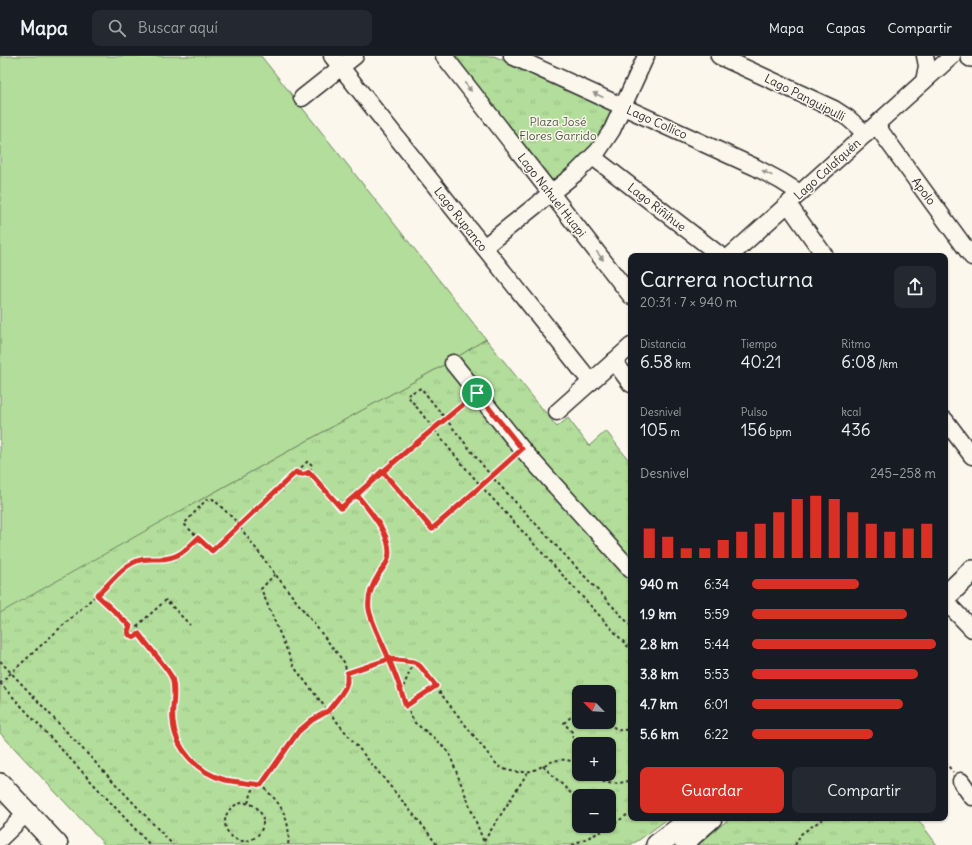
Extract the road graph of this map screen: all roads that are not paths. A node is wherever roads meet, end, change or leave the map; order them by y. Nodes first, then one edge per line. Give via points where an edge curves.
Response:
1 (355, 56) edge
2 (444, 56) edge
3 (512, 56) edge
4 (646, 56) edge
5 (719, 56) edge
6 (925, 56) edge
7 (952, 56) edge
8 (336, 62) edge
9 (924, 81) junction
10 (302, 98) dead end
11 (622, 107) junction
12 (871, 129) junction
13 (593, 157) junction
14 (551, 193) junction
15 (794, 198) junction
16 (484, 247) junction
17 (717, 253) edge
18 (733, 253) edge
19 (823, 253) edge
20 (972, 257) edge
21 (628, 292) edge
22 (628, 349) edge
23 (614, 361) junction
24 (453, 363) dead end
25 (628, 380) edge
26 (591, 382) junction
27 (557, 412) dead end
28 (948, 424) edge
29 (972, 456) edge
30 (972, 555) edge
31 (628, 567) edge
32 (972, 571) edge
33 (948, 577) edge
34 (948, 593) edge
35 (948, 604) edge
36 (972, 629) edge
37 (960, 781) dead end
38 (0, 784) edge
39 (972, 796) edge
40 (27, 813) junction
41 (689, 821) edge
42 (708, 821) edge
43 (0, 839) edge
44 (57, 845) edge
45 (657, 845) edge
46 (680, 845) edge

1 - 8 street
2 -> 14 street, Lago Nahuel Huapi
11 -> 3 street, Lago Collico
4 - 11 street
5 - 12 street, Lago Panguipulli via 834,109
6 - 9 street
7 - 9 street, Lago Calafquén
8 - 10 street
8 - 16 street, Lago Rupanco
9 - 12 street, Lago Calafquén
11 - 13 street via 608,138
15 -> 11 street, Lago Collico via 781,181 755,167
12 - 15 street, Lago Calafquén
12 - 20 street, Apolo
13 - 14 street
13 - 17 street, Lago Riñihue
14 - 16 street
14 -> 21 street, Lago Nahuel Huapi
15 - 18 street, Lago Calafquén
15 - 19 street
16 - 26 street, Lago Rupanco
22 - 23 street
23 - 25 street
23 - 26 street
24 - 31 street via 522,449
26 - 27 street
28 - 29 street
30 - 33 main road
32 - 34 main road
35 - 36 street
37 - 39 street
38 - 40 main road
40 - 43 street
40 - 44 main road
41 - 45 main road
42 - 46 main road

